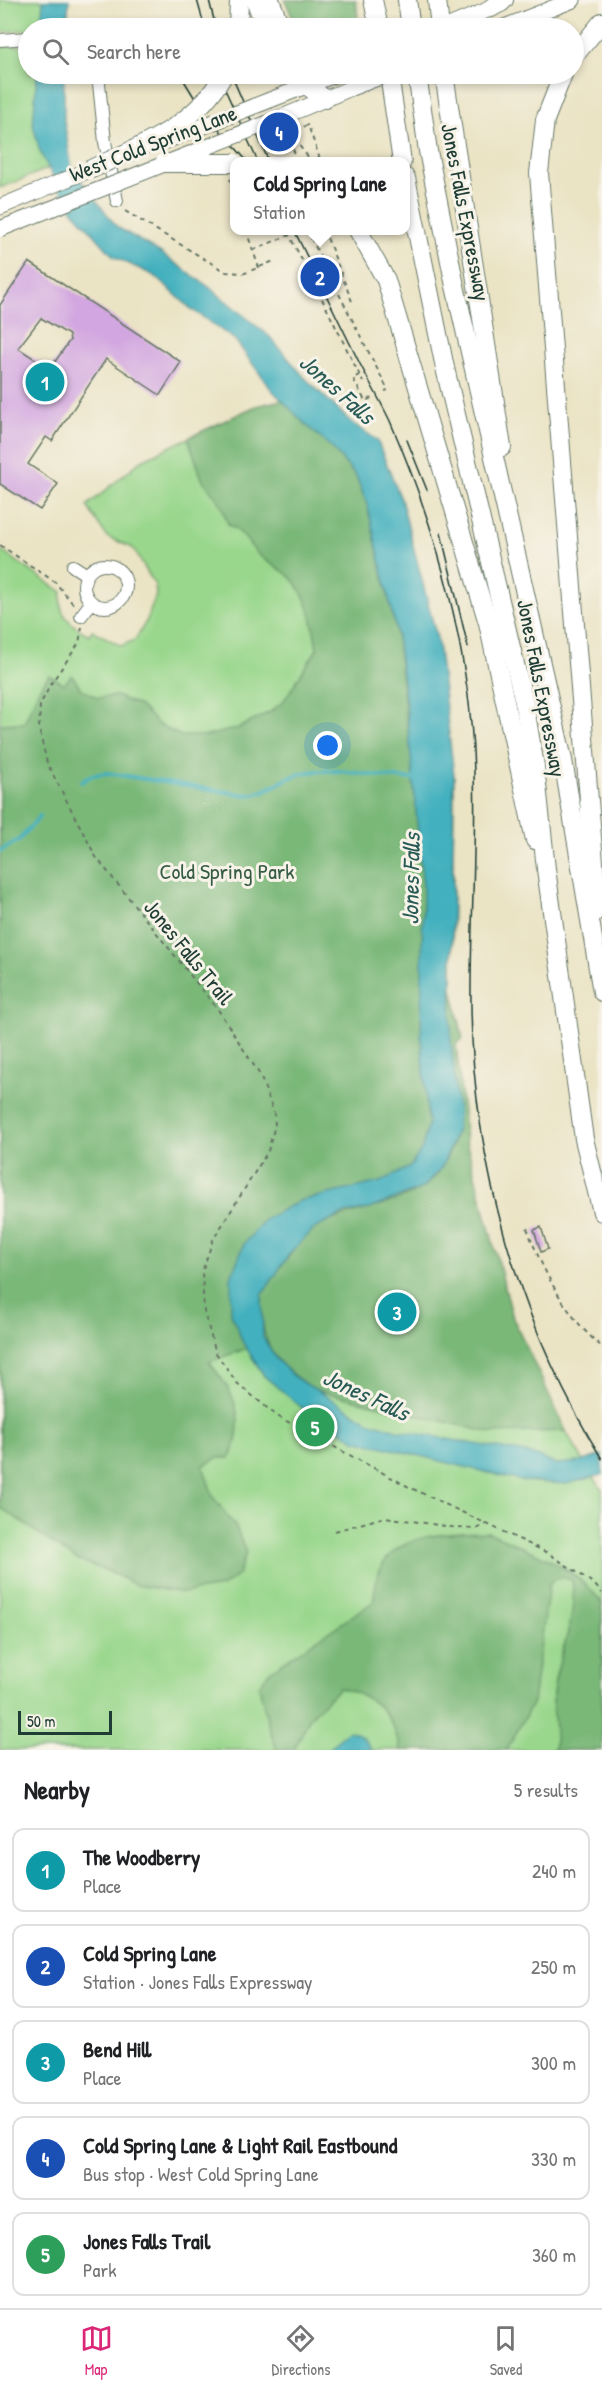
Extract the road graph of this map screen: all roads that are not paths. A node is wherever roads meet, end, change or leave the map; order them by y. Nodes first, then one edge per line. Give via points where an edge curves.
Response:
1 (255, 0) edge
2 (270, 0) edge
3 (373, 0) edge
4 (380, 0) edge
5 (407, 0) edge
6 (437, 0) edge
7 (511, 0) edge
8 (573, 0) edge
9 (497, 4) edge
10 (262, 18) edge
11 (277, 18) edge
12 (377, 18) edge
13 (382, 18) edge
14 (410, 18) edge
15 (439, 18) edge
16 (468, 18) edge
17 (527, 18) edge
18 (602, 22) edge
19 (18, 39) edge
20 (0, 40) edge
21 (584, 43) edge
22 (99, 84) edge
23 (217, 84) edge
24 (294, 84) edge
25 (310, 84) edge
26 (362, 84) edge
27 (390, 84) edge
28 (419, 84) edge
29 (446, 84) edge
30 (559, 84) edge
31 (296, 89) junction
32 (325, 99) junction
33 (401, 157) edge
34 (164, 163) junction
35 (230, 163) edge
36 (89, 170) junction
37 (117, 201) road end
38 (410, 202) edge
39 (0, 207) edge
40 (0, 229) edge
41 (360, 235) edge
42 (520, 565) junction
43 (73, 566) dead end
44 (87, 575) junction
45 (91, 603) junction
46 (79, 614) road end
47 (546, 869) junction
48 (592, 920) junction
49 (602, 992) edge
50 (602, 1212) edge

1 - 10 highway
2 - 11 highway
3 - 12 highway
4 - 13 highway
5 - 14 highway
6 - 15 highway
7 - 9 main road
8 - 17 main road
9 - 16 main road
18 - 21 highway
19 - 20 street
22 - 37 street
23 - 36 highway, bridge via 207,100 173,129
24 - 31 highway
25 - 31 main road, West Cold Spring Lane
26 - 32 main road, West Cold Spring Lane, bridge
27 - 33 highway
28 - 42 highway, Jones Falls Expressway via 453,275
29 - 42 highway
30 - 48 highway via 545,120 539,173 596,888
31 - 32 highway
31 - 36 main road, West Cold Spring Lane, bridge
32 - 34 main road, West Cold Spring Lane, bridge
34 - 35 highway, bridge
34 - 40 main road, West Cold Spring Lane, bridge
36 - 39 main road, West Cold Spring Lane
38 - 47 highway, Jones Falls Expressway via 524,702
41 - 47 highway via 386,280 488,623 533,836
42 - 48 highway, Jones Falls Expressway via 553,707 585,900
43 - 44 street
44 - 45 street via 85,593
44 - 45 street via 95,567 107,565 125,579 125,591 119,602 103,607
45 - 46 street
47 - 50 highway, Jones Falls Expressway via 584,1139
48 - 49 highway, Jones Falls Expressway

